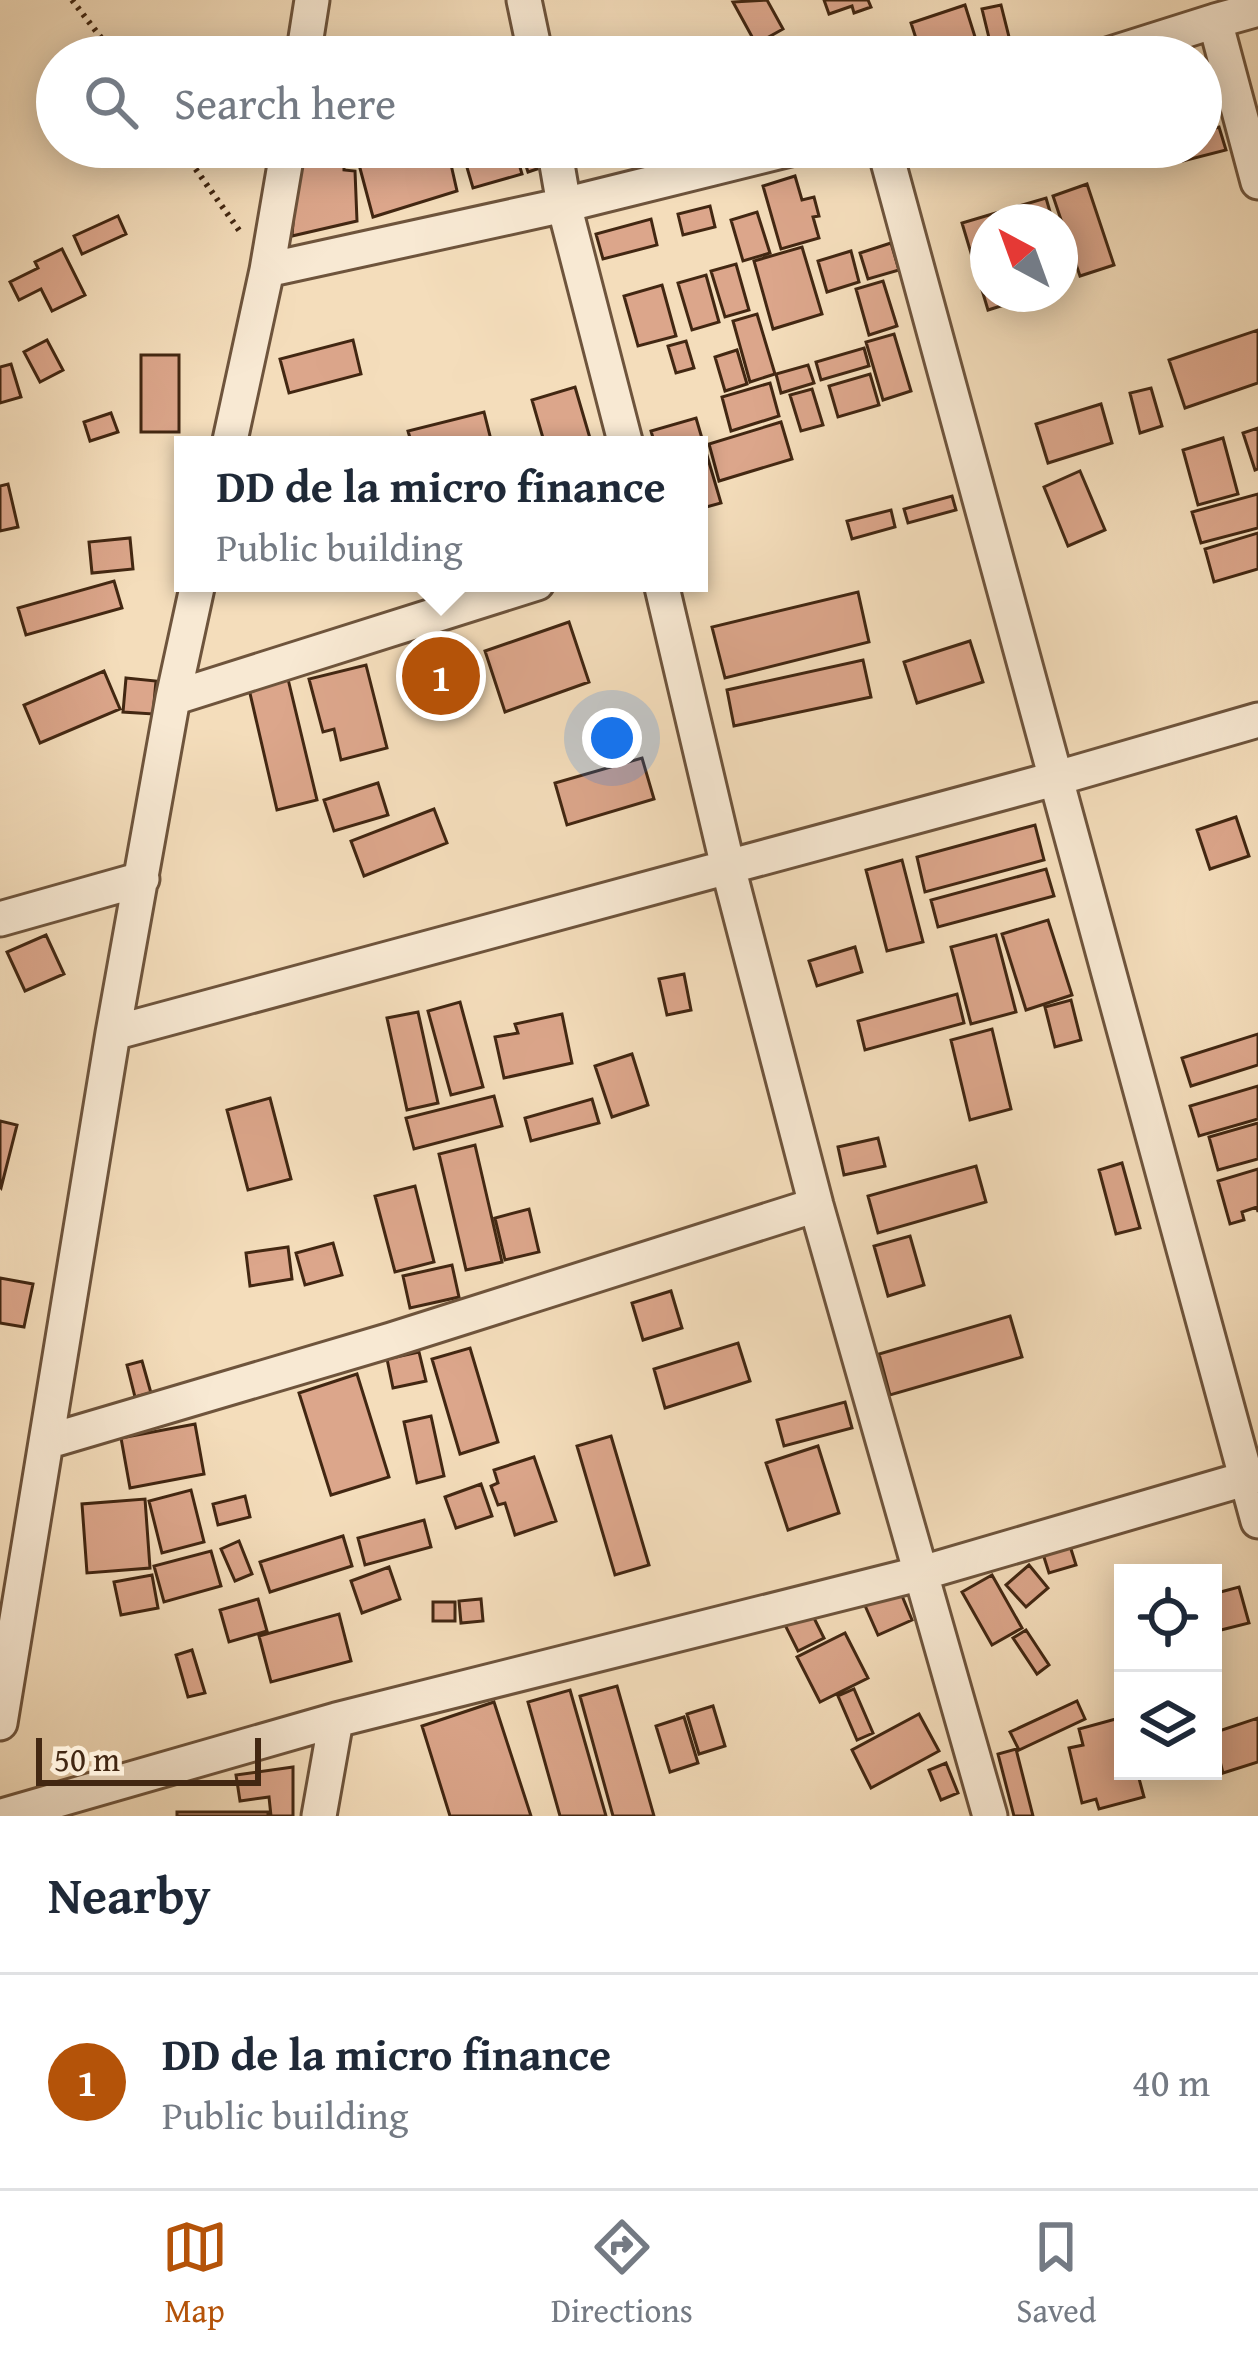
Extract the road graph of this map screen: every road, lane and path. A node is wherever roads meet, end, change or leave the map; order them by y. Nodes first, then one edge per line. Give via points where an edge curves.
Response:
1 (72, 0) edge
2 (312, 0) edge
3 (524, 0) edge
4 (1258, 9) edge
5 (1215, 21) junction
6 (100, 36) edge
7 (306, 36) edge
8 (532, 36) edge
9 (1168, 36) edge
10 (1219, 36) edge
11 (1222, 47) edge
12 (195, 168) edge
13 (285, 168) edge
14 (558, 168) edge
15 (715, 168) edge
16 (890, 168) edge
17 (1258, 182) edge
18 (564, 206) junction
19 (268, 270) junction
20 (231, 436) edge
21 (624, 436) edge
22 (196, 592) edge
23 (508, 592) edge
24 (663, 592) edge
25 (172, 698) junction
26 (1258, 720) edge
27 (1054, 779) junction
28 (728, 867) junction
29 (142, 879) junction
30 (0, 919) edge
31 (113, 1033) junction
32 (816, 1204) junction
33 (46, 1442) junction
34 (1252, 1477) edge
35 (1258, 1521) edge
36 (922, 1573) junction
37 (335, 1720) junction
38 (0, 1723) edge
39 (2, 1816) edge
40 (319, 1816) edge
41 (990, 1816) edge

1 - 6 path
2 - 7 street
3 - 8 street
4 - 5 street
5 - 9 street
5 - 10 street
11 - 17 street
12 - 19 path
13 - 19 street
14 - 18 street
15 - 18 street
16 - 27 street
18 - 19 street
18 - 21 street
19 - 20 street
22 - 25 street
23 - 25 street
24 - 28 street
25 - 29 street
26 - 27 street
27 - 28 street
27 - 34 street
28 - 31 street
28 - 32 street
29 - 30 street
29 - 31 street
31 - 33 street
32 - 33 street
32 - 36 street
33 - 38 street
34 - 35 street
34 - 36 street
36 - 37 street
36 - 41 street
37 - 39 street
37 - 40 street

